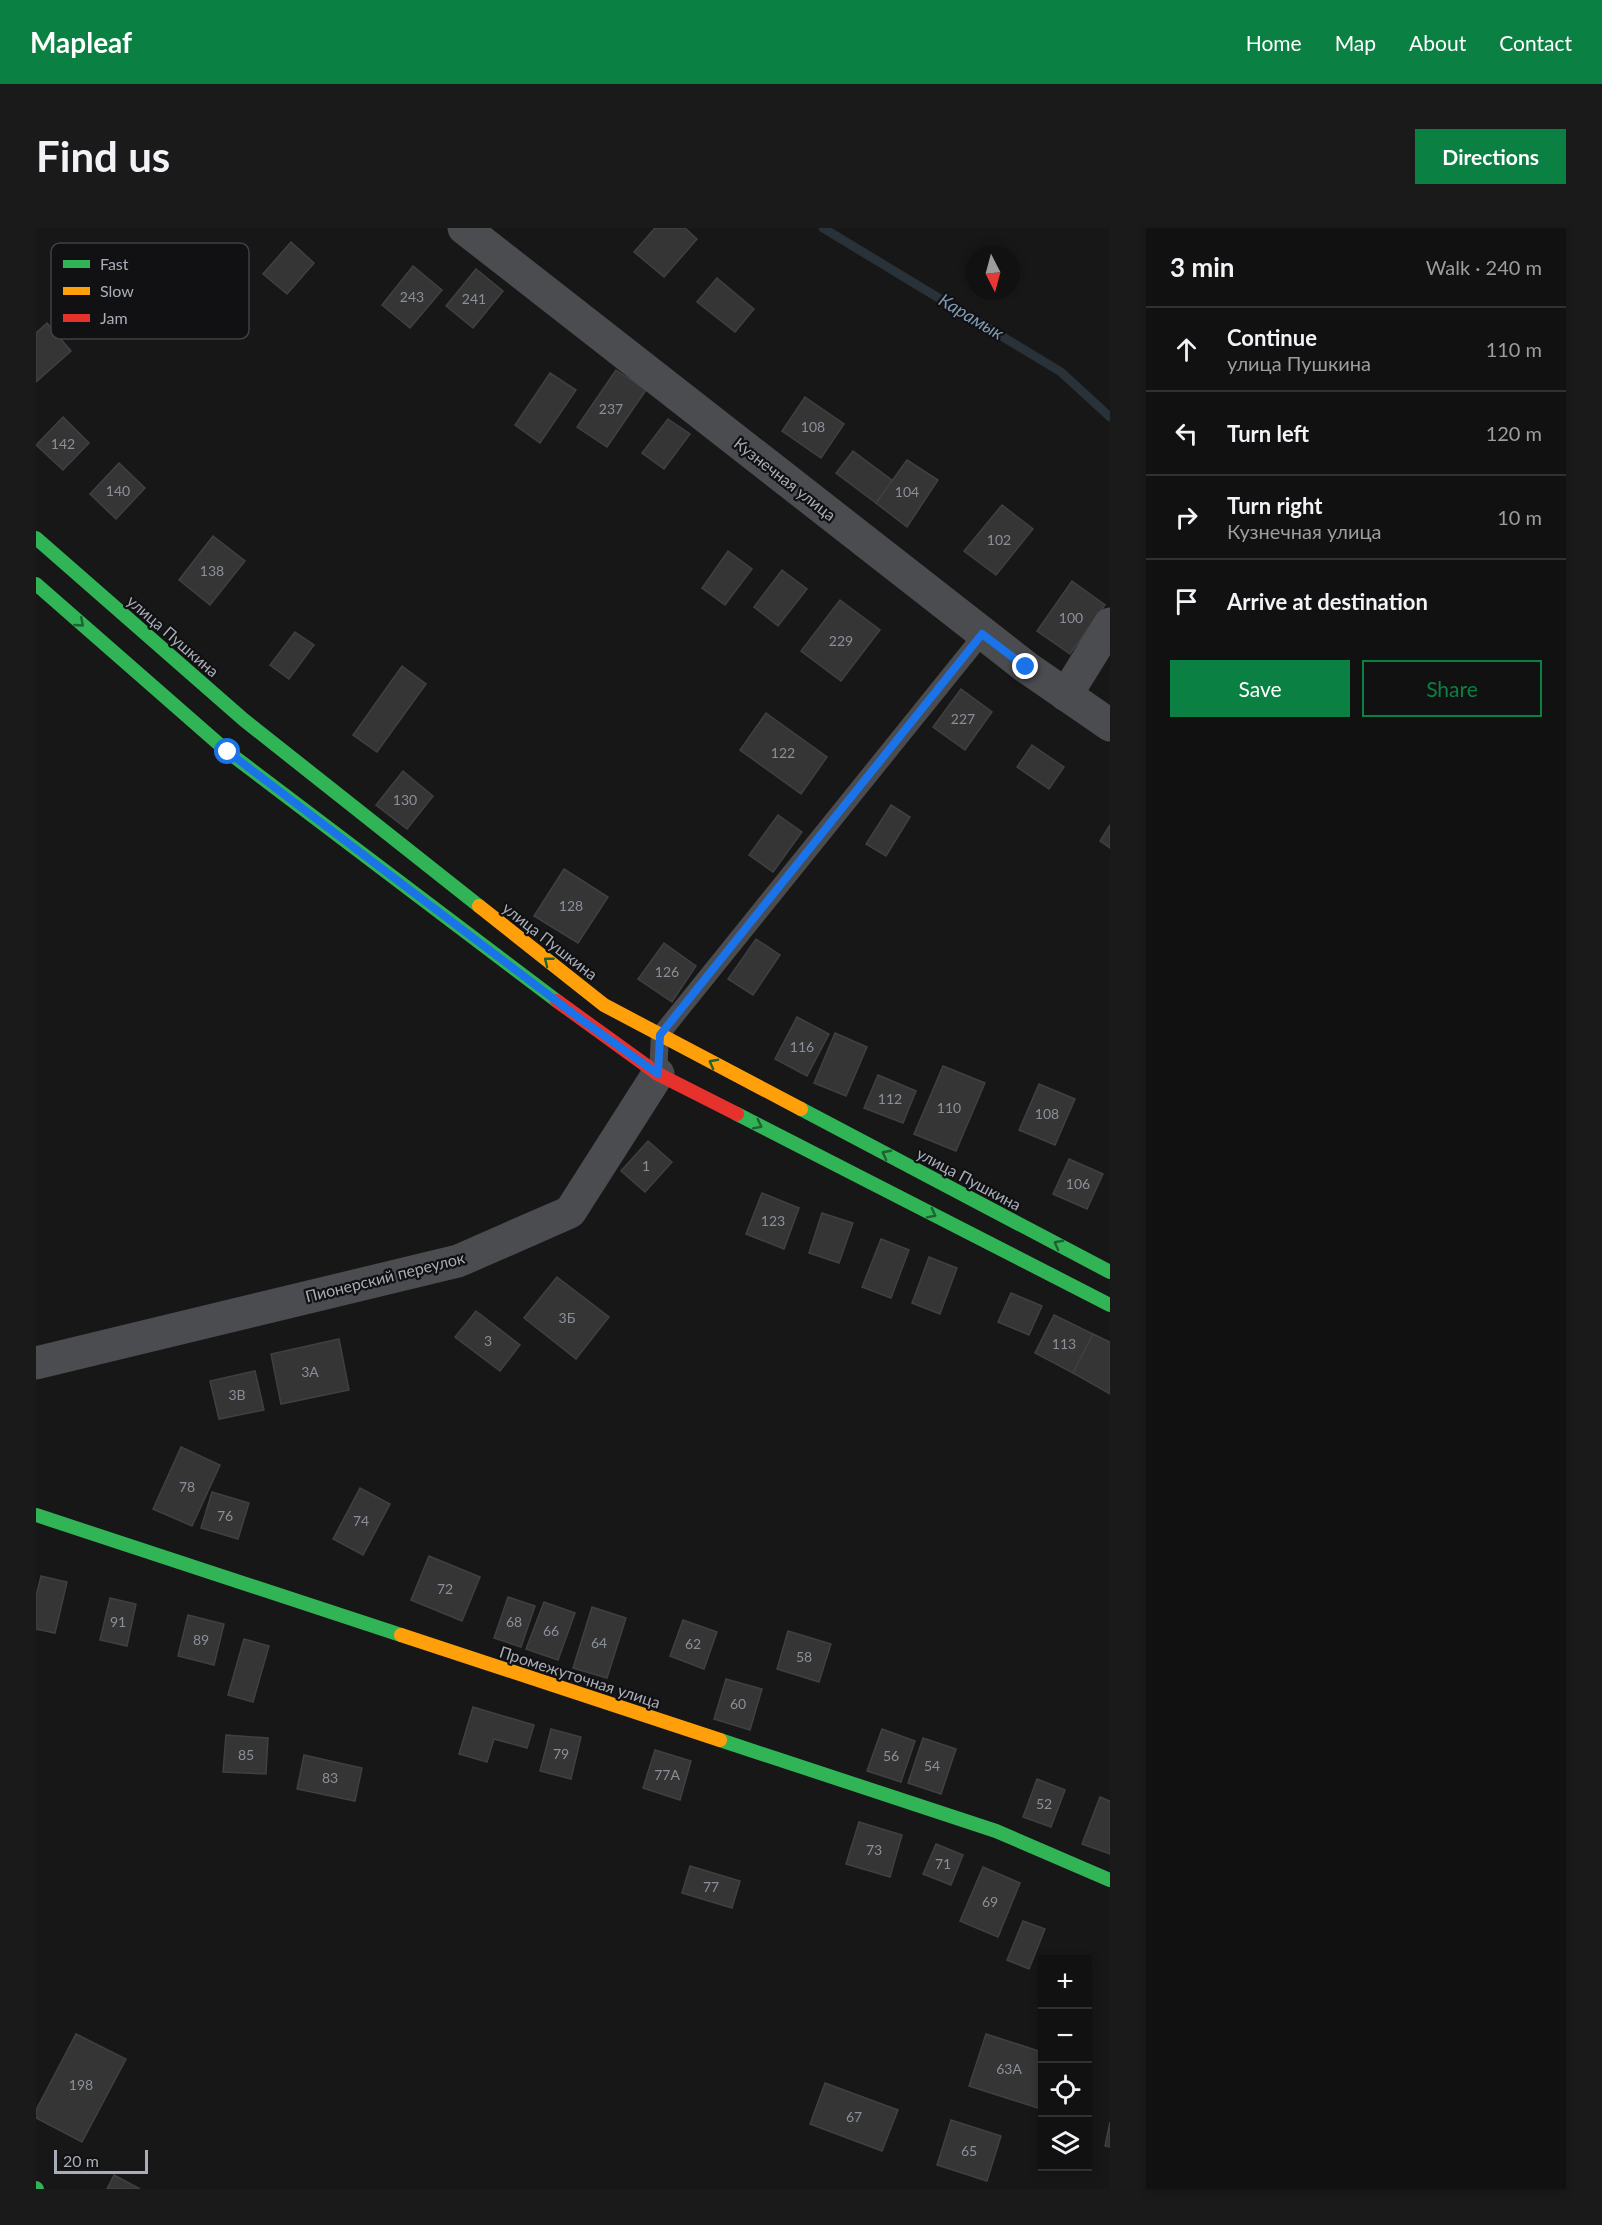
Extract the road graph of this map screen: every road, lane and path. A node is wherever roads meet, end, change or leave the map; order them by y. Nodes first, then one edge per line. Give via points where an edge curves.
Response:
1 (464, 228) edge
2 (36, 538) edge
3 (36, 584) edge
4 (1110, 624) edge
5 (982, 634) junction
6 (1066, 695) junction
7 (1110, 725) edge
8 (660, 1035) junction
9 (658, 1074) junction
10 (1110, 1272) edge
11 (1110, 1305) edge
12 (36, 1363) edge
13 (36, 1515) edge
14 (1110, 1880) edge

1 - 5 street, Кузнечная улица
8 -> 2 street, улица Пушкина via 604,1005 244,720
3 -> 9 street via 228,752
4 - 6 street
5 - 6 street, Кузнечная улица
5 - 8 lane
6 - 7 street, Кузнечная улица
8 - 9 lane
10 -> 8 street, улица Пушкина
9 -> 11 street
9 - 12 street, Пионерский переулок via 570,1212 458,1261
13 - 14 street, Промежуточная улица via 996,1832

